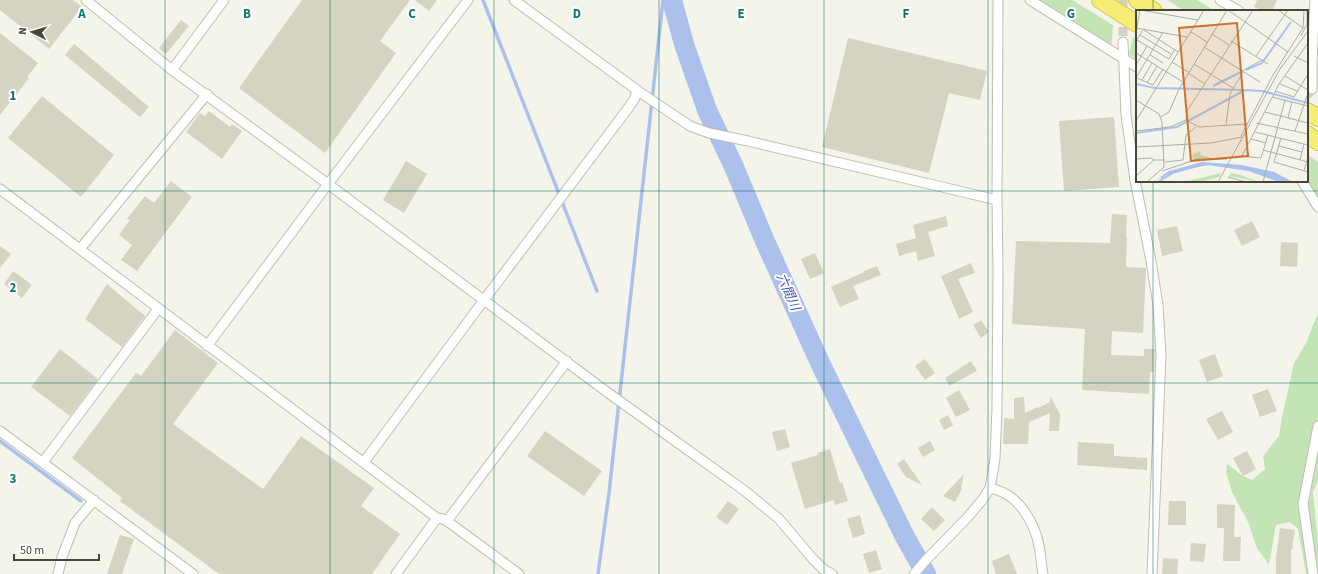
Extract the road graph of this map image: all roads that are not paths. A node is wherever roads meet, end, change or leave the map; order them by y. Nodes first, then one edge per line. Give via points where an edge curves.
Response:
1 (86, 0) edge
2 (224, 0) edge
3 (468, 0) edge
4 (514, 0) edge
5 (998, 0) edge
6 (1030, 0) edge
7 (1100, 0) edge
8 (1137, 0) edge
9 (1220, 0) edge
10 (1315, 0) edge
11 (1152, 10) edge
12 (1237, 10) edge
13 (1136, 23) edge
14 (1123, 42) tunnel mouth
15 (1124, 58) junction
16 (1309, 59) edge
17 (1136, 66) edge
18 (172, 70) junction
19 (1312, 89) tunnel mouth
20 (639, 91) junction
21 (207, 94) junction
22 (1308, 112) edge
23 (1318, 118) edge
24 (1308, 135) edge
25 (1318, 142) edge
26 (1303, 182) edge
27 (328, 184) junction
28 (0, 189) edge
29 (997, 200) junction
30 (1318, 208) edge
31 (80, 249) junction
32 (484, 300) junction
33 (158, 309) junction
34 (207, 346) junction
35 (567, 361) junction
36 (1318, 426) edge
37 (0, 431) edge
38 (43, 462) junction
39 (364, 462) junction
40 (990, 488) junction
41 (94, 500) junction
42 (437, 518) junction
43 (447, 521) junction
44 (58, 574) edge
45 (193, 574) edge
46 (396, 574) edge
47 (519, 574) edge
48 (832, 574) edge
49 (914, 574) edge
50 (1043, 574) edge
51 (1152, 574) edge
52 (1313, 574) edge

1 - 18 street
2 - 18 street
3 - 27 street
4 - 20 street
5 - 29 street
6 - 15 street
7 - 13 highway
8 - 11 highway
9 - 12 street
10 - 16 street
14 - 15 street
15 - 17 street
15 - 51 street via 1126,115 1160,330
16 - 19 street
18 - 21 street
20 - 29 street via 690,126 710,133
20 - 32 street
21 - 27 street
21 - 31 street
22 - 23 highway
24 - 25 highway
26 - 30 street
27 - 32 street
27 - 34 street
28 - 31 street
29 - 40 street via 997,408 995,459
31 - 33 street
32 - 35 street
32 - 39 street
33 - 34 street
33 - 38 street
34 - 39 street
35 - 43 street
35 - 48 street via 745,490 778,519 823,569
36 - 52 street via 1303,504
37 - 38 street
38 - 41 street
39 - 42 street
40 - 49 street via 967,518
40 - 50 street via 1013,498 1022,509 1039,546
41 - 44 street via 75,523
41 - 45 street
42 - 43 street
42 - 46 street
43 - 47 street

